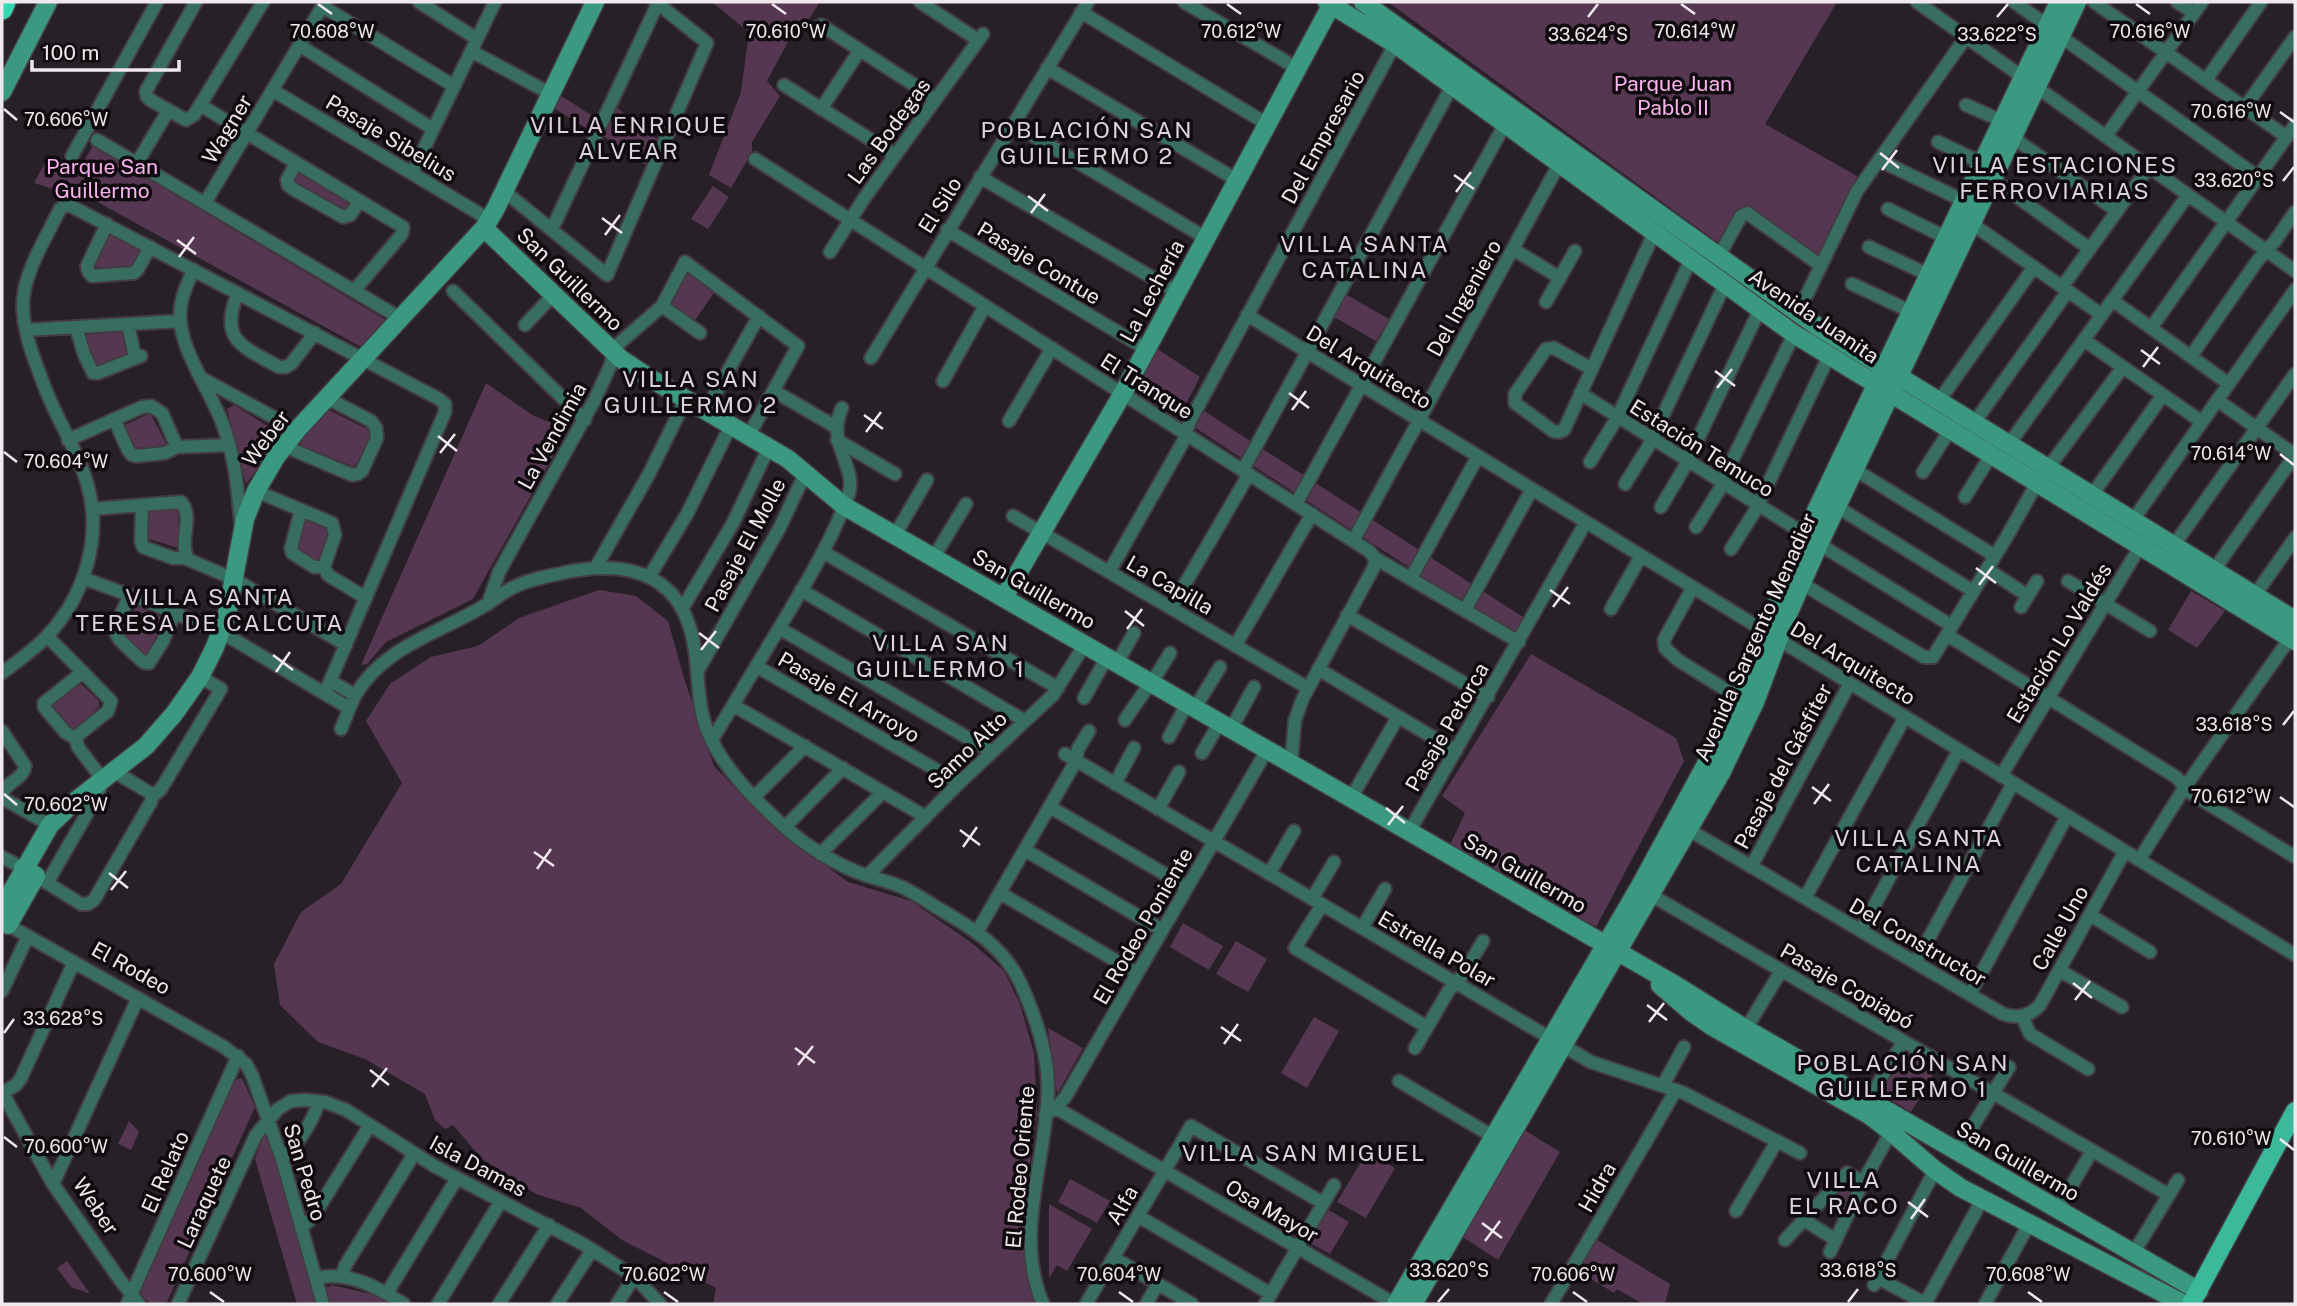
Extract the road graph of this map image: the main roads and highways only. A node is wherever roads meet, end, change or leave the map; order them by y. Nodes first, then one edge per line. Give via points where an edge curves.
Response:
1 (5, 2) edge
2 (2, 9) edge
3 (2295, 1111) edge
4 (2195, 1298) edge

1 - 2 highway
3 - 4 main road

